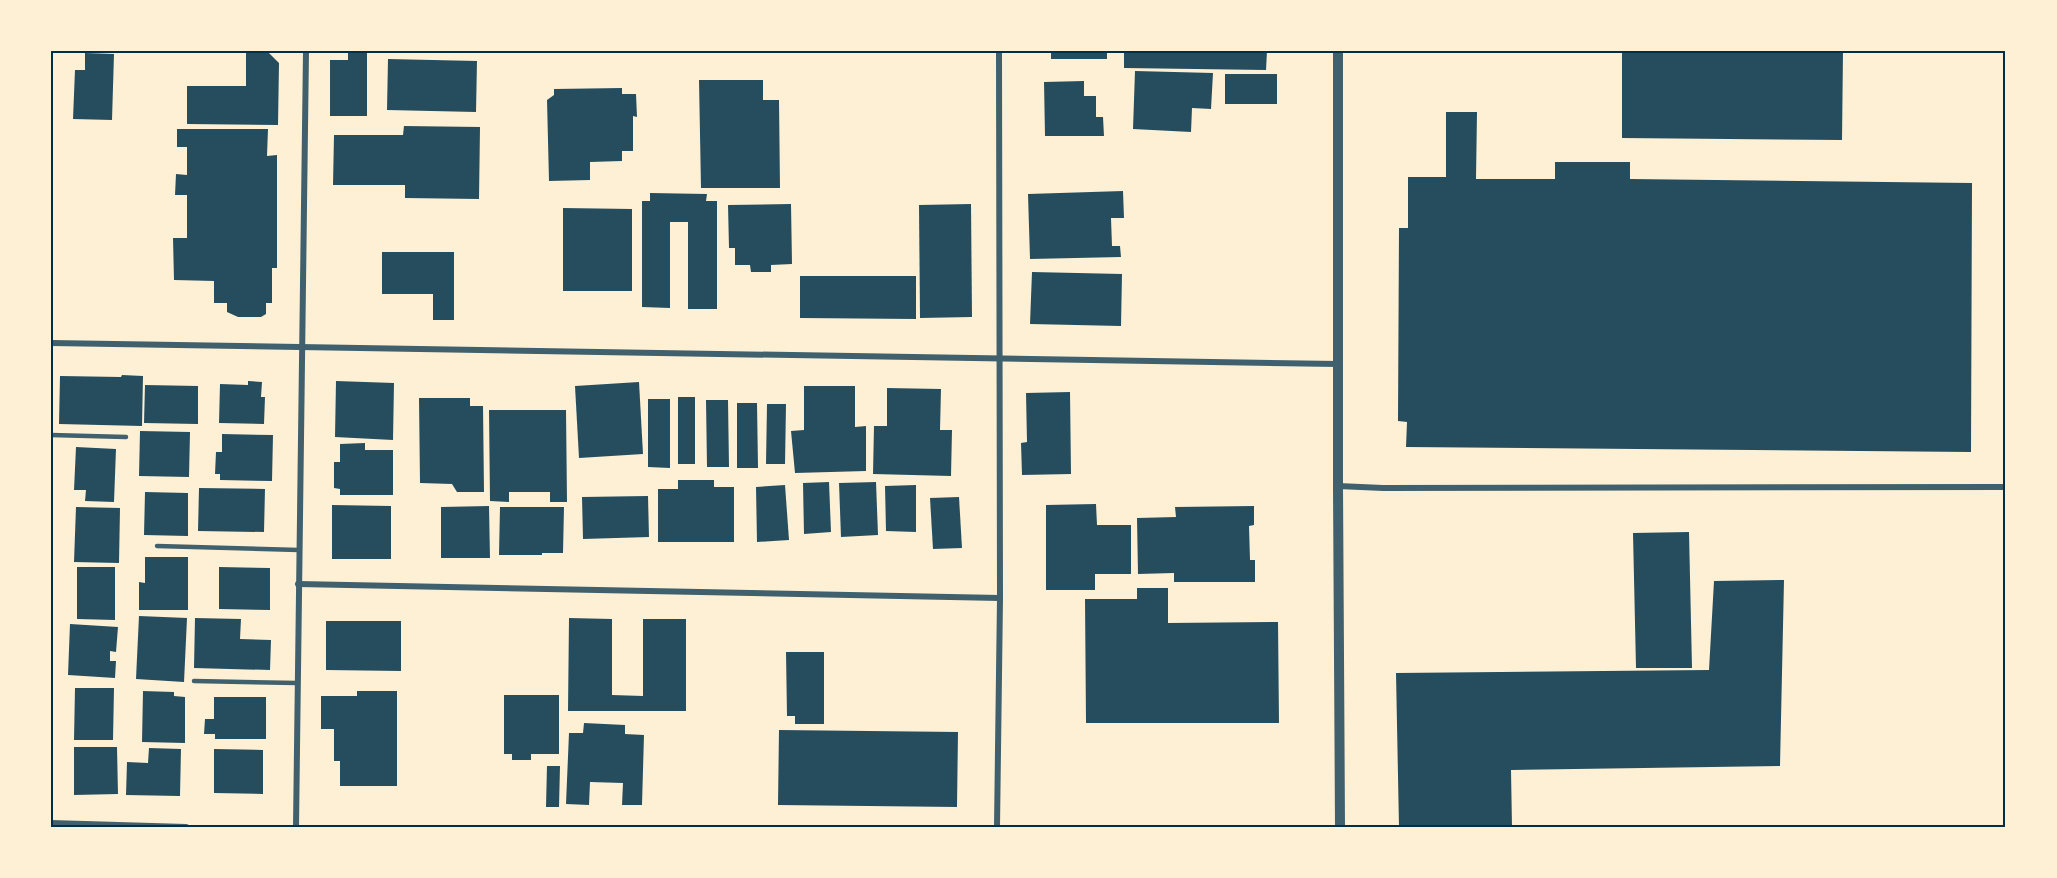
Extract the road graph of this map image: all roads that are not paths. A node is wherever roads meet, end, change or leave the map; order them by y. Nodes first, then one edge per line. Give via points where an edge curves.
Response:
1 (306, 51) edge
2 (999, 51) edge
3 (1338, 51) edge
4 (51, 343) edge
5 (301, 347) junction
6 (1000, 359) junction
7 (1338, 364) junction
8 (51, 435) edge
9 (126, 437) dead end
10 (1338, 486) junction
11 (2006, 487) edge
12 (157, 546) dead end
13 (299, 550) junction
14 (298, 584) junction
15 (1000, 598) junction
16 (194, 681) dead end
17 (297, 683) junction
18 (51, 823) edge
19 (186, 827) edge
20 (296, 827) edge
21 (998, 827) edge
22 (1340, 827) edge

1 - 5 street
2 - 6 street
3 - 7 street
4 - 5 street
5 - 6 street
5 - 13 street
6 - 7 street
6 - 15 street
7 - 10 street
8 - 9 lane
10 - 11 street
10 - 22 street
12 - 13 lane
13 - 14 street
14 - 15 street
14 - 17 street
15 - 21 street
16 - 17 lane
17 - 20 street
18 - 19 street

